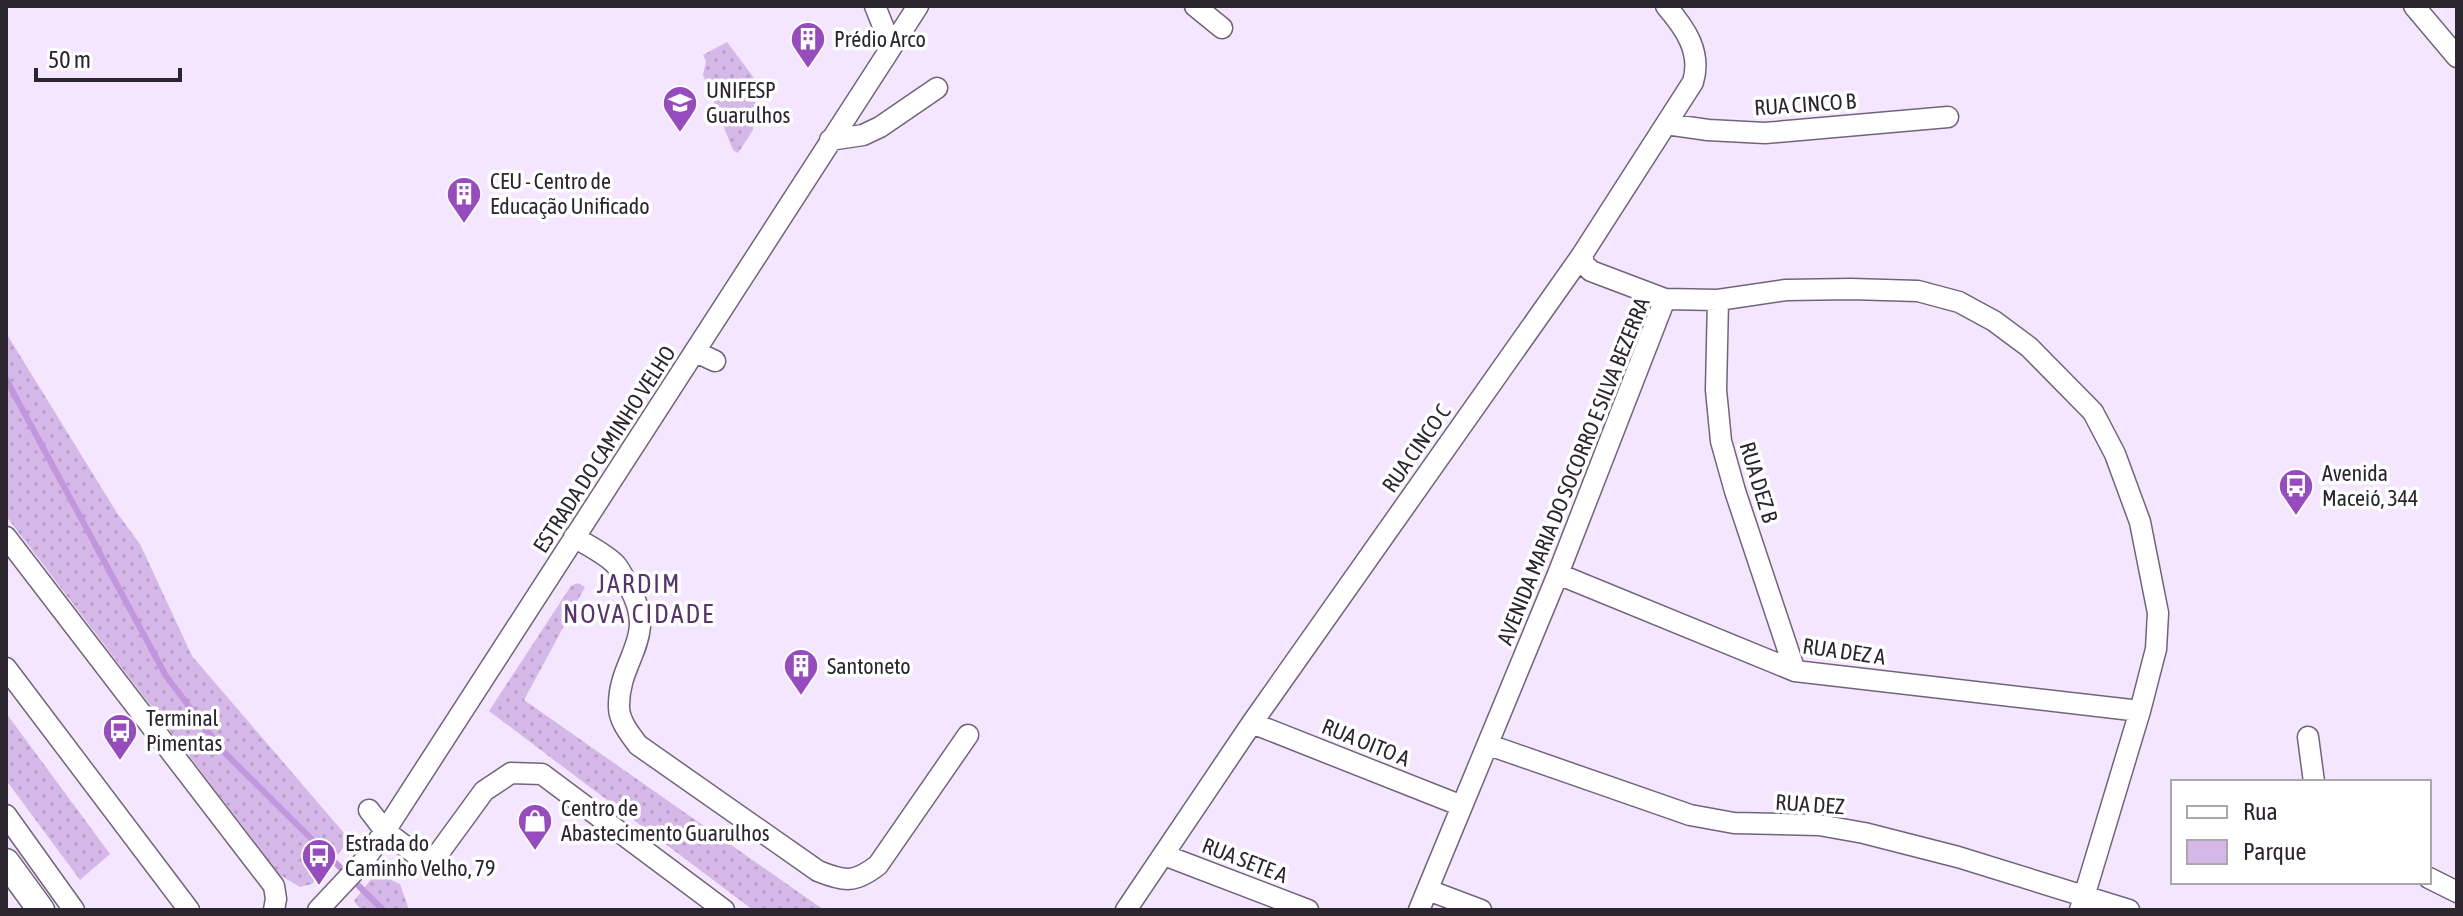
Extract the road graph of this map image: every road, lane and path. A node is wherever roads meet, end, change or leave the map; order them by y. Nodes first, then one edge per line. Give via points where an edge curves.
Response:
1 (875, 6) edge
2 (918, 6) edge
3 (1195, 6) edge
4 (1666, 6) edge
5 (2414, 6) edge
6 (1222, 28) dead end
7 (891, 46) junction
8 (2457, 57) edge
9 (937, 88) dead end
10 (1948, 117) dead end
11 (1666, 124) junction
12 (830, 140) junction
13 (1582, 255) junction
14 (1665, 299) junction
15 (1718, 300) junction
16 (696, 352) junction
17 (715, 361) dead end
18 (6, 537) edge
19 (574, 537) junction
20 (1558, 574) junction
21 (6, 668) edge
22 (1795, 671) junction
23 (2140, 711) junction
24 (1252, 723) junction
25 (968, 735) dead end
26 (2308, 737) dead end
27 (1489, 745) junction
28 (2314, 780) edge
29 (1462, 806) junction
30 (369, 810) dead end
31 (6, 815) edge
32 (385, 831) junction
33 (1164, 855) junction
34 (6, 862) edge
35 (2431, 879) edge
36 (1428, 890) junction
37 (2457, 892) edge
38 (2083, 902) edge
39 (323, 905) edge
40 (41, 910) edge
41 (74, 910) edge
42 (189, 910) edge
43 (274, 910) edge
44 (724, 910) edge
45 (1126, 910) edge
46 (1308, 910) edge
47 (1419, 910) edge
48 (1481, 910) edge
49 (2129, 910) edge

1 - 7 street
2 - 7 street, ESTRADA DO CAMINHO VELHO
3 - 6 street
4 - 11 street, RUA CINCO C via 1681,23 1698,67
5 - 8 street
7 - 12 street, ESTRADA DO CAMINHO VELHO
9 - 12 street via 872,131
10 - 11 street, RUA CINCO B via 1765,133
11 - 13 street, RUA CINCO C
12 - 16 street, ESTRADA DO CAMINHO VELHO
13 - 14 street via 1591,271
13 - 24 street, RUA CINCO C
14 - 15 street, AVENIDA MARIA DO SOCORRO E SILVA BEZERRA
14 - 20 street, AVENIDA MARIA DO SOCORRO E SILVA BEZERRA
15 - 22 street, RUA DEZ B via 1721,441
15 - 23 street, AVENIDA MARIA DO SOCORRO E SILVA BEZERRA via 1786,290 1918,291 1959,302 1994,321 2063,379 2093,412 2140,522 2158,613 2156,649
16 - 17 street
16 - 19 street, ESTRADA DO CAMINHO VELHO
18 - 43 street via 274,886
19 - 25 street via 615,564 641,613 638,641 622,684 619,709 625,728 656,760 818,871 862,878 878,865
19 - 32 street, ESTRADA DO CAMINHO VELHO
20 - 22 street, RUA DEZ A
20 - 27 street, AVENIDA MARIA DO SOCORRO E SILVA BEZERRA
21 - 42 street
22 - 23 street, RUA DEZ A
23 - 38 street, AVENIDA MARIA DO SOCORRO E SILVA BEZERRA
24 - 29 street, RUA OITO A
24 - 33 street, RUA CINCO C
26 - 28 street
27 - 29 street, AVENIDA MARIA DO SOCORRO E SILVA BEZERRA
27 - 38 street, RUA DEZ via 1690,815 1864,833
29 - 36 street, AVENIDA MARIA DO SOCORRO E SILVA BEZERRA
30 - 32 street
31 - 41 street
32 - 39 street, ESTRADA DO CAMINHO VELHO
32 - 44 street via 430,865 484,791 511,773 542,774
33 - 45 street, RUA CINCO C
33 - 46 street, RUA SETE A
34 - 40 main road
35 - 37 street
36 - 47 street, AVENIDA MARIA DO SOCORRO E SILVA BEZERRA
36 - 48 street
38 - 49 street, RUA DEZ

